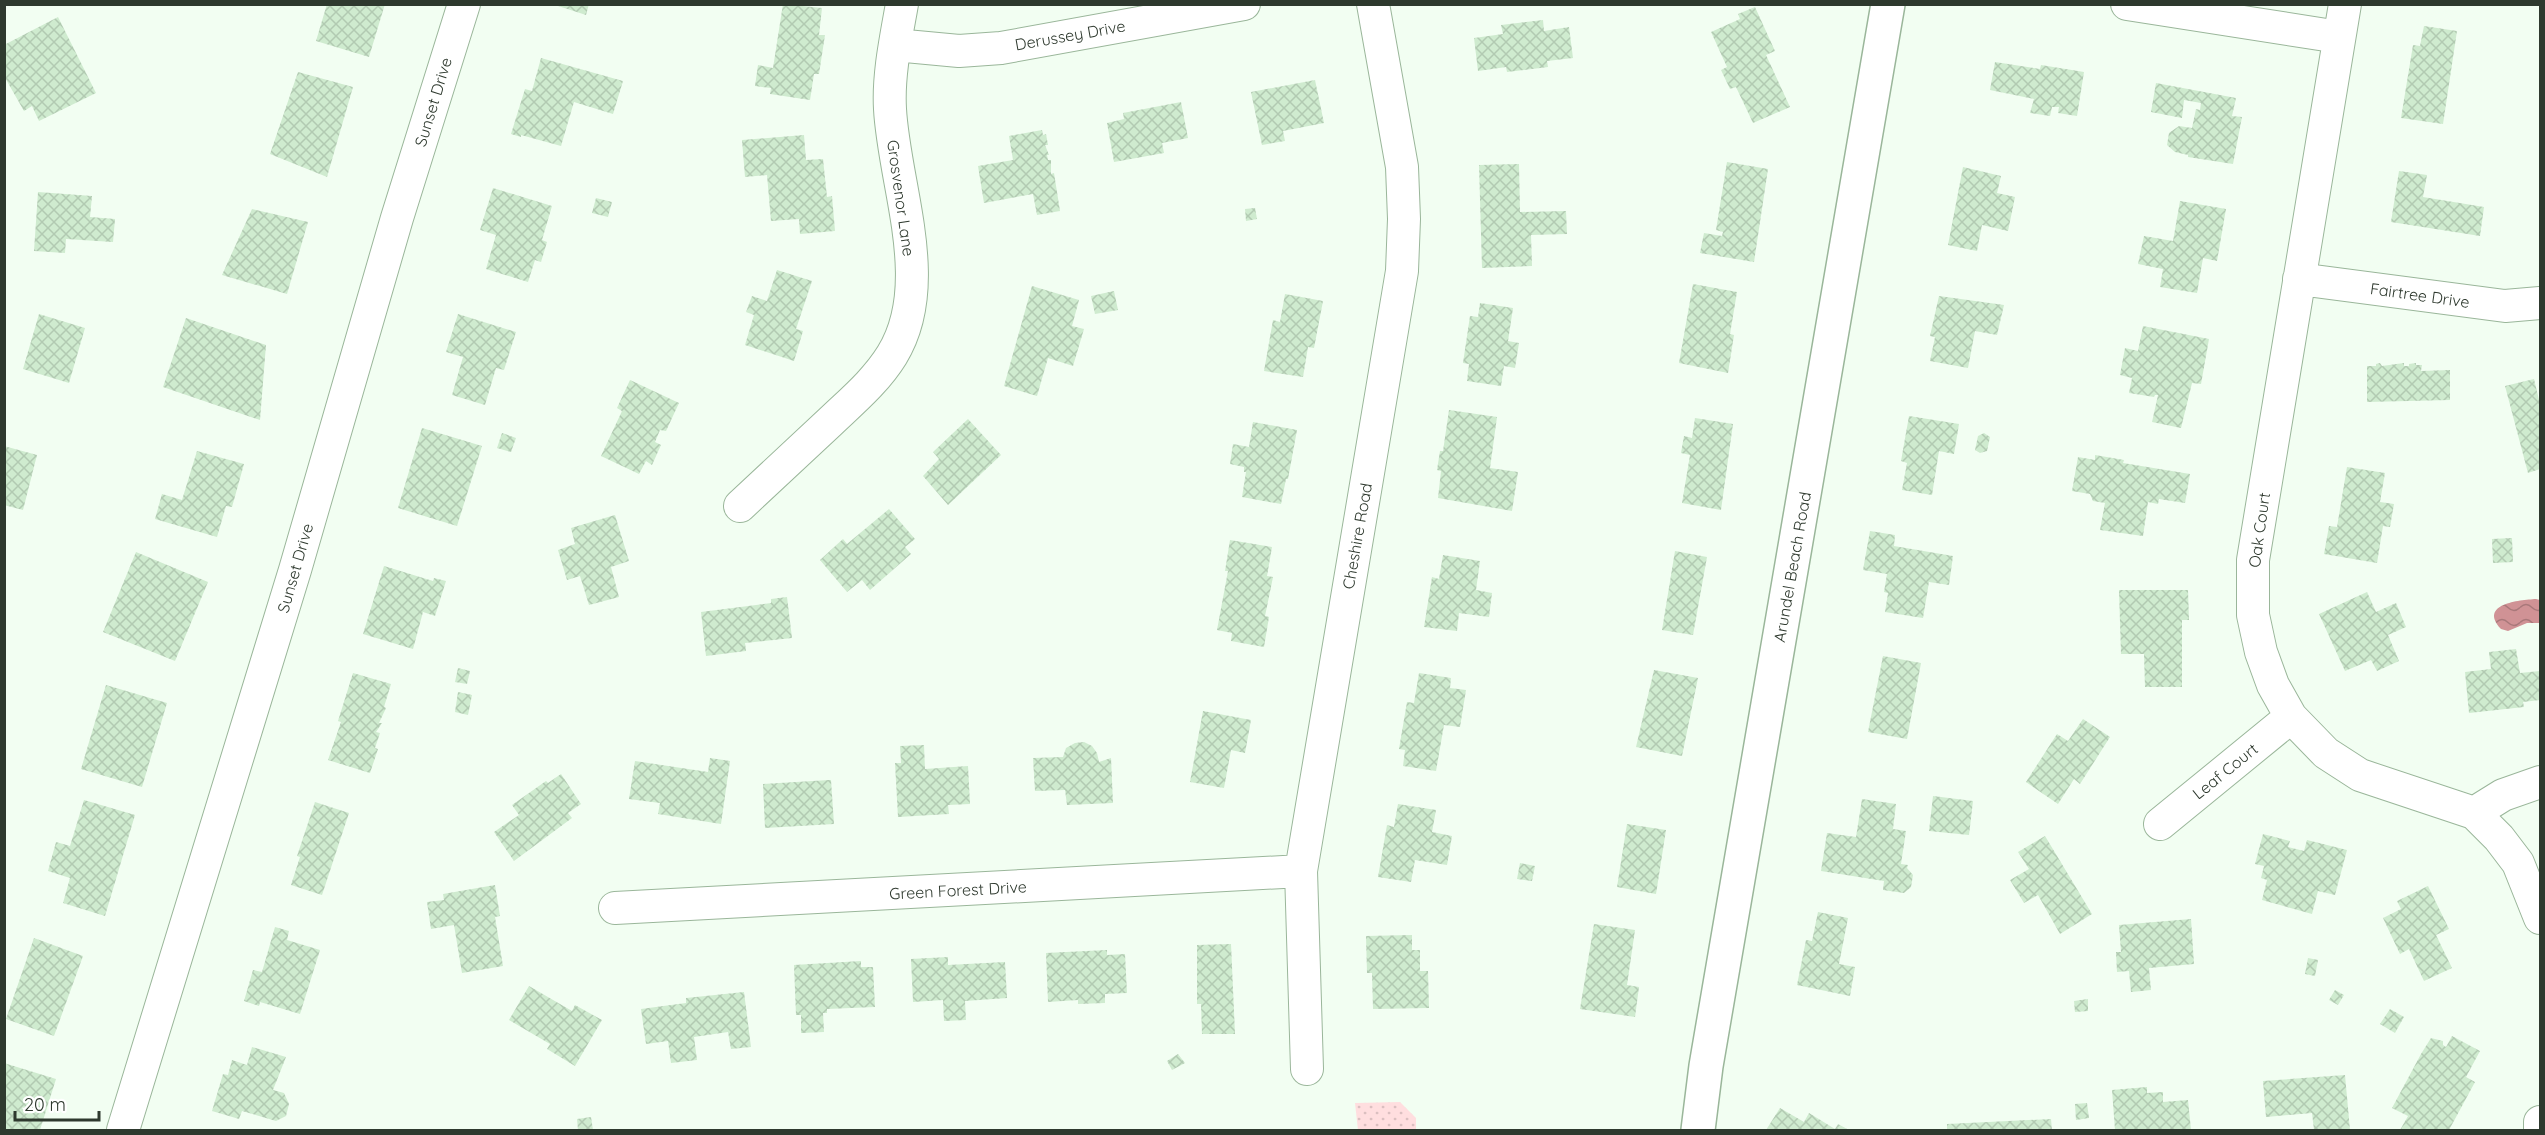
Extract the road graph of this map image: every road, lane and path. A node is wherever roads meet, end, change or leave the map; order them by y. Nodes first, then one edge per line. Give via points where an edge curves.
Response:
1 (464, 4) edge
2 (902, 4) edge
3 (1244, 4) edge
4 (1373, 4) edge
5 (1888, 4) edge
6 (2127, 4) edge
7 (2345, 4) edge
8 (2339, 37) junction
9 (895, 45) junction
10 (2299, 279) junction
11 (2541, 303) edge
12 (740, 506) dead end
13 (2291, 717) junction
14 (2541, 782) edge
15 (2474, 813) junction
16 (2160, 824) dead end
17 (1301, 871) junction
18 (615, 908) dead end
19 (2541, 918) edge
20 (1307, 1069) dead end
21 (2541, 1122) edge
22 (123, 1131) edge
23 (1698, 1131) edge
24 (2540, 1131) edge

1 - 22 street, Sunset Drive
2 - 9 street, Grosvenor Lane
3 - 9 street, Derussey Drive via 1001,48 959,51
4 - 17 street, Cheshire Road via 1402,167 1402,271
5 - 23 street, Arundel Beach Road
6 - 8 street
7 - 8 street, Oak Court
8 - 10 street, Oak Court
9 - 12 street, Grosvenor Lane via 889,106 911,251 906,320 892,354 871,383
10 - 11 street, Fairtree Drive via 2505,306
10 - 13 street, Oak Court via 2253,560 2253,615 2261,652
13 - 15 street, Oak Court via 2326,753 2360,775
13 - 16 street, Leaf Court
14 - 15 street via 2503,795
15 - 19 street, Oak Court via 2518,863
17 - 18 street, Green Forest Drive
17 - 20 street, Cheshire Road
21 - 24 street

